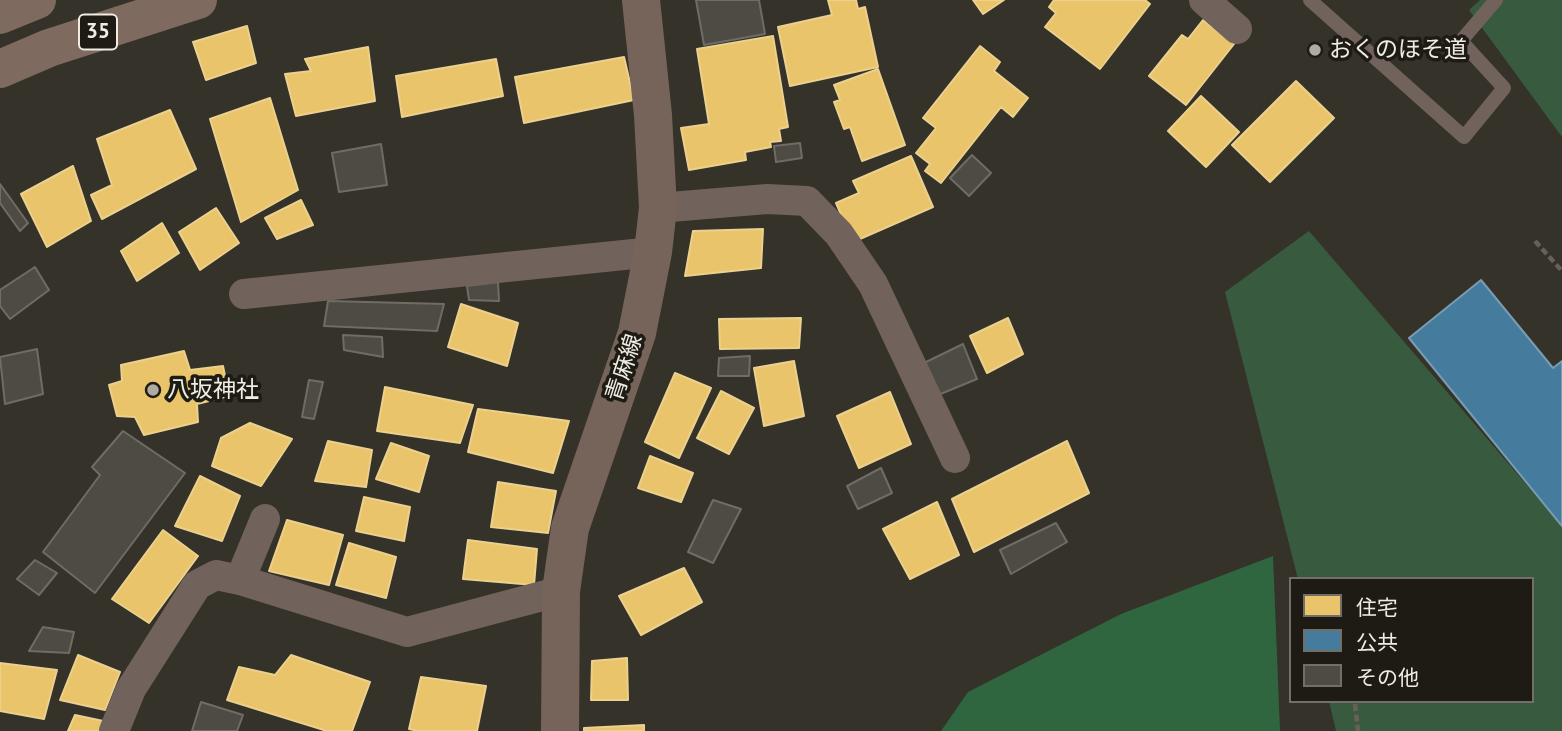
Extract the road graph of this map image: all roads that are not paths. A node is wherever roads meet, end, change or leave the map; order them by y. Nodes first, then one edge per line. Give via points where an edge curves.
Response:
1 (37, 0) edge
2 (198, 0) edge
3 (641, 0) edge
4 (1204, 0) edge
5 (1310, 0) edge
6 (1496, 0) edge
7 (0, 15) edge
8 (1237, 29) dead end
9 (0, 69) edge
10 (658, 208) junction
11 (653, 252) junction
12 (244, 294) dead end
13 (955, 458) dead end
14 (265, 519) dead end
15 (240, 580) junction
16 (561, 591) junction
17 (114, 731) edge
18 (560, 731) edge

1 - 7 main road
2 - 9 main road, 35 via 49,48
3 - 10 street, 青麻線
4 - 8 street
5 - 6 lane via 1464,137 1504,88 1461,41
10 - 11 street, 青麻線
10 - 13 street via 767,199 807,201 839,234 873,285
11 - 12 street
11 - 16 street, 青麻線 via 637,333 570,528
14 - 15 street
15 - 16 street via 407,632
15 - 17 street via 216,575 197,585 131,689
16 - 18 street, 青麻線

